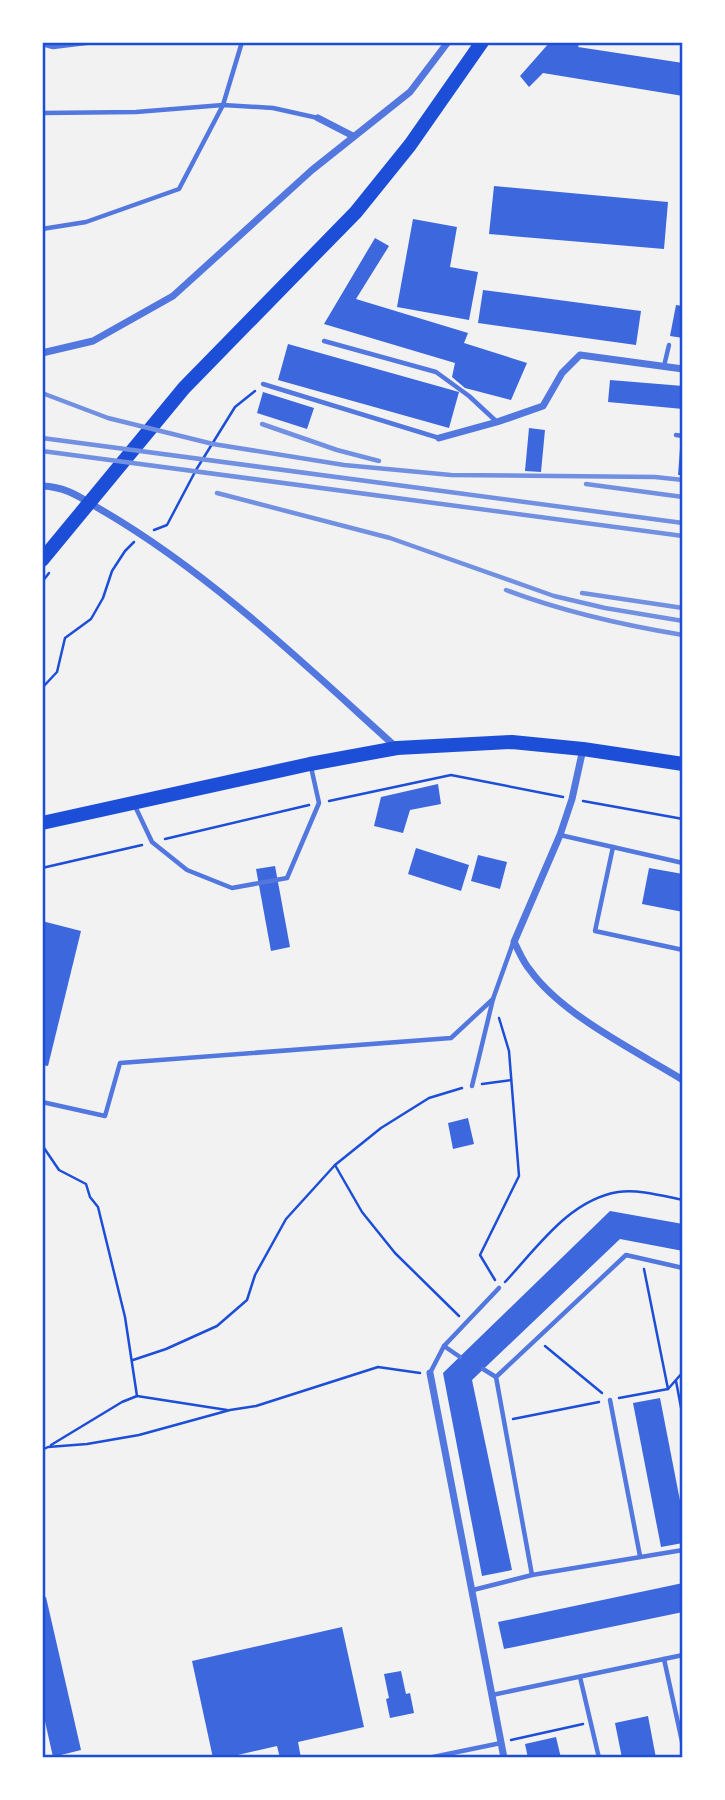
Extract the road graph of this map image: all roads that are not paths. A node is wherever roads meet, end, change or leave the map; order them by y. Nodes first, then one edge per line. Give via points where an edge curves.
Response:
1 (94, 42) edge
2 (242, 42) edge
3 (449, 42) edge
4 (482, 42) edge
5 (42, 44) edge
6 (223, 105) junction
7 (42, 113) edge
8 (318, 118) joint
9 (353, 136) junction
10 (42, 229) edge
11 (324, 341) dead end
12 (669, 345) dead end
13 (42, 353) edge
14 (664, 366) junction
15 (683, 369) edge
16 (264, 384) dead end
17 (497, 422) junction
18 (676, 435) dead end
19 (683, 436) edge
20 (439, 438) joint
21 (42, 486) edge
22 (42, 559) edge
23 (397, 748) junction
24 (583, 749) junction
25 (310, 764) junction
26 (683, 764) edge
27 (134, 803) junction
28 (42, 823) edge
29 (560, 835) junction
30 (613, 847) junction
31 (683, 863) edge
32 (514, 942) junction
33 (683, 950) edge
34 (493, 999) junction
35 (683, 1080) edge
36 (472, 1086) road end
37 (42, 1102) edge
38 (683, 1268) edge
39 (499, 1288) road end
40 (444, 1346) junction
41 (460, 1357) dead end
42 (483, 1369) dead end
43 (430, 1373) joint
44 (496, 1377) junction
45 (610, 1400) road end
46 (683, 1550) edge
47 (640, 1556) junction
48 (532, 1575) junction
49 (473, 1590) junction
50 (683, 1654) edge
51 (664, 1659) junction
52 (580, 1676) junction
53 (492, 1695) junction
54 (501, 1743) junction
55 (683, 1746) edge
56 (428, 1758) edge
57 (504, 1758) edge
58 (599, 1758) edge

1 - 5 lane
2 - 6 lane
3 - 9 street via 410,92
4 - 22 main road via 356,212 184,388
6 - 7 lane
6 - 8 lane via 273,108
6 - 10 lane via 179,189 86,222
8 - 9 street
9 - 13 street via 173,296 93,341
11 - 17 lane via 436,372
12 - 14 lane
14 - 15 street
14 - 17 street via 580,355 562,373 543,406
16 - 20 lane
17 - 20 street
18 - 19 lane
21 - 23 street via 61,486 142,534 228,600
23 - 24 main road via 512,742
23 - 25 main road
24 - 26 main road
24 - 29 street
25 - 27 main road
25 - 27 lane via 319,803 287,878 232,888 187,870 152,842
27 - 28 main road
29 - 30 lane
29 - 32 street
30 - 31 lane
30 - 33 lane via 595,931
32 - 34 lane
32 - 35 street via 529,970 573,1012
34 - 36 lane
34 - 37 lane via 451,1038 120,1063 105,1116
38 - 44 lane via 626,1255
39 - 40 lane
40 - 41 lane
40 - 43 lane
42 - 44 lane
43 - 49 street
44 - 48 lane
45 - 47 lane
46 - 47 lane
47 - 48 lane
48 - 49 lane
49 - 53 street
50 - 51 lane
51 - 52 lane
51 - 55 lane
52 - 53 lane
52 - 58 lane
53 - 54 street
54 - 56 lane
54 - 57 street

